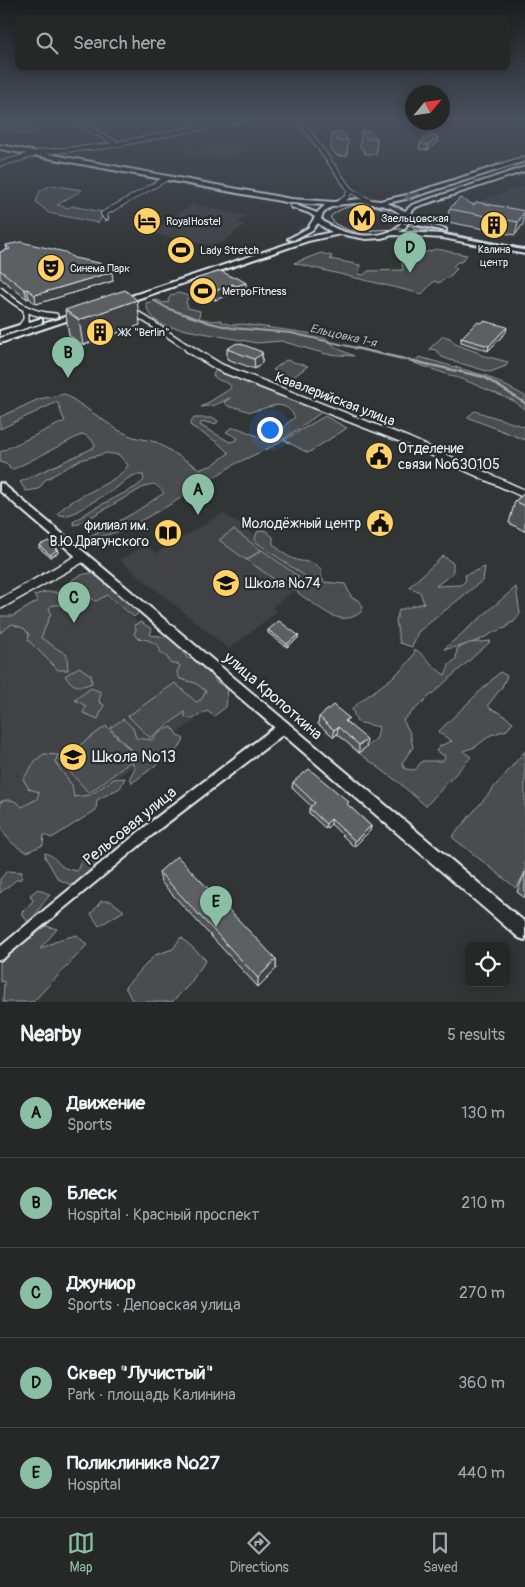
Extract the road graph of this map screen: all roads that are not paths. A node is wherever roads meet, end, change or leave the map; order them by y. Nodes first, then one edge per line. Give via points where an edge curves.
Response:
1 (79, 165) edge
2 (91, 165) edge
3 (332, 165) edge
4 (507, 165) edge
5 (525, 169) edge
6 (164, 179) junction
7 (442, 186) junction
8 (350, 190) junction
9 (458, 192) junction
10 (371, 202) junction
11 (337, 204) junction
12 (406, 216) junction
13 (106, 218) dead end
14 (317, 218) junction
15 (338, 233) junction
16 (392, 234) junction
17 (525, 246) edge
18 (525, 252) edge
19 (0, 290) edge
20 (120, 296) edge
21 (113, 305) joint
22 (26, 311) junction
23 (55, 316) junction
24 (21, 327) junction
25 (0, 334) edge
26 (0, 341) edge
27 (0, 486) edge
28 (525, 494) edge
29 (83, 557) junction
30 (0, 604) edge
31 (284, 727) junction
32 (525, 932) edge
33 (0, 954) edge

1 - 6 main road
2 - 6 main road
3 - 8 street
4 - 7 main road
5 - 9 main road
6 - 11 main road via 291,201
6 - 13 street via 103,214
6 - 14 main road via 288,205 311,212
7 - 9 main road
7 -> 10 main road via 404,199
8 - 10 street
8 - 11 street via 347,197
9 - 12 main road via 414,206
10 - 11 main road
10 - 12 main road via 392,206
11 - 14 main road via 320,211
12 - 16 main road via 407,224
12 - 17 main road via 438,229
14 - 15 main road via 324,227
14 - 20 main road via 310,229 294,238
15 - 16 main road via 366,237
15 - 21 main road via 307,239
16 - 18 main road via 443,236
19 - 22 street
21 - 28 street, Кавалерийская улица via 140,311 221,368 408,441
22 - 23 street
22 - 24 street via 26,320
23 - 24 main road
23 - 26 main road via 85,310
24 - 25 main road
27 - 29 main road, улица Кропоткина
29 - 30 street
29 - 31 main road, улица Кропоткина
31 - 32 main road, улица Кропоткина
31 - 33 street, Рельсовая улица via 157,824

